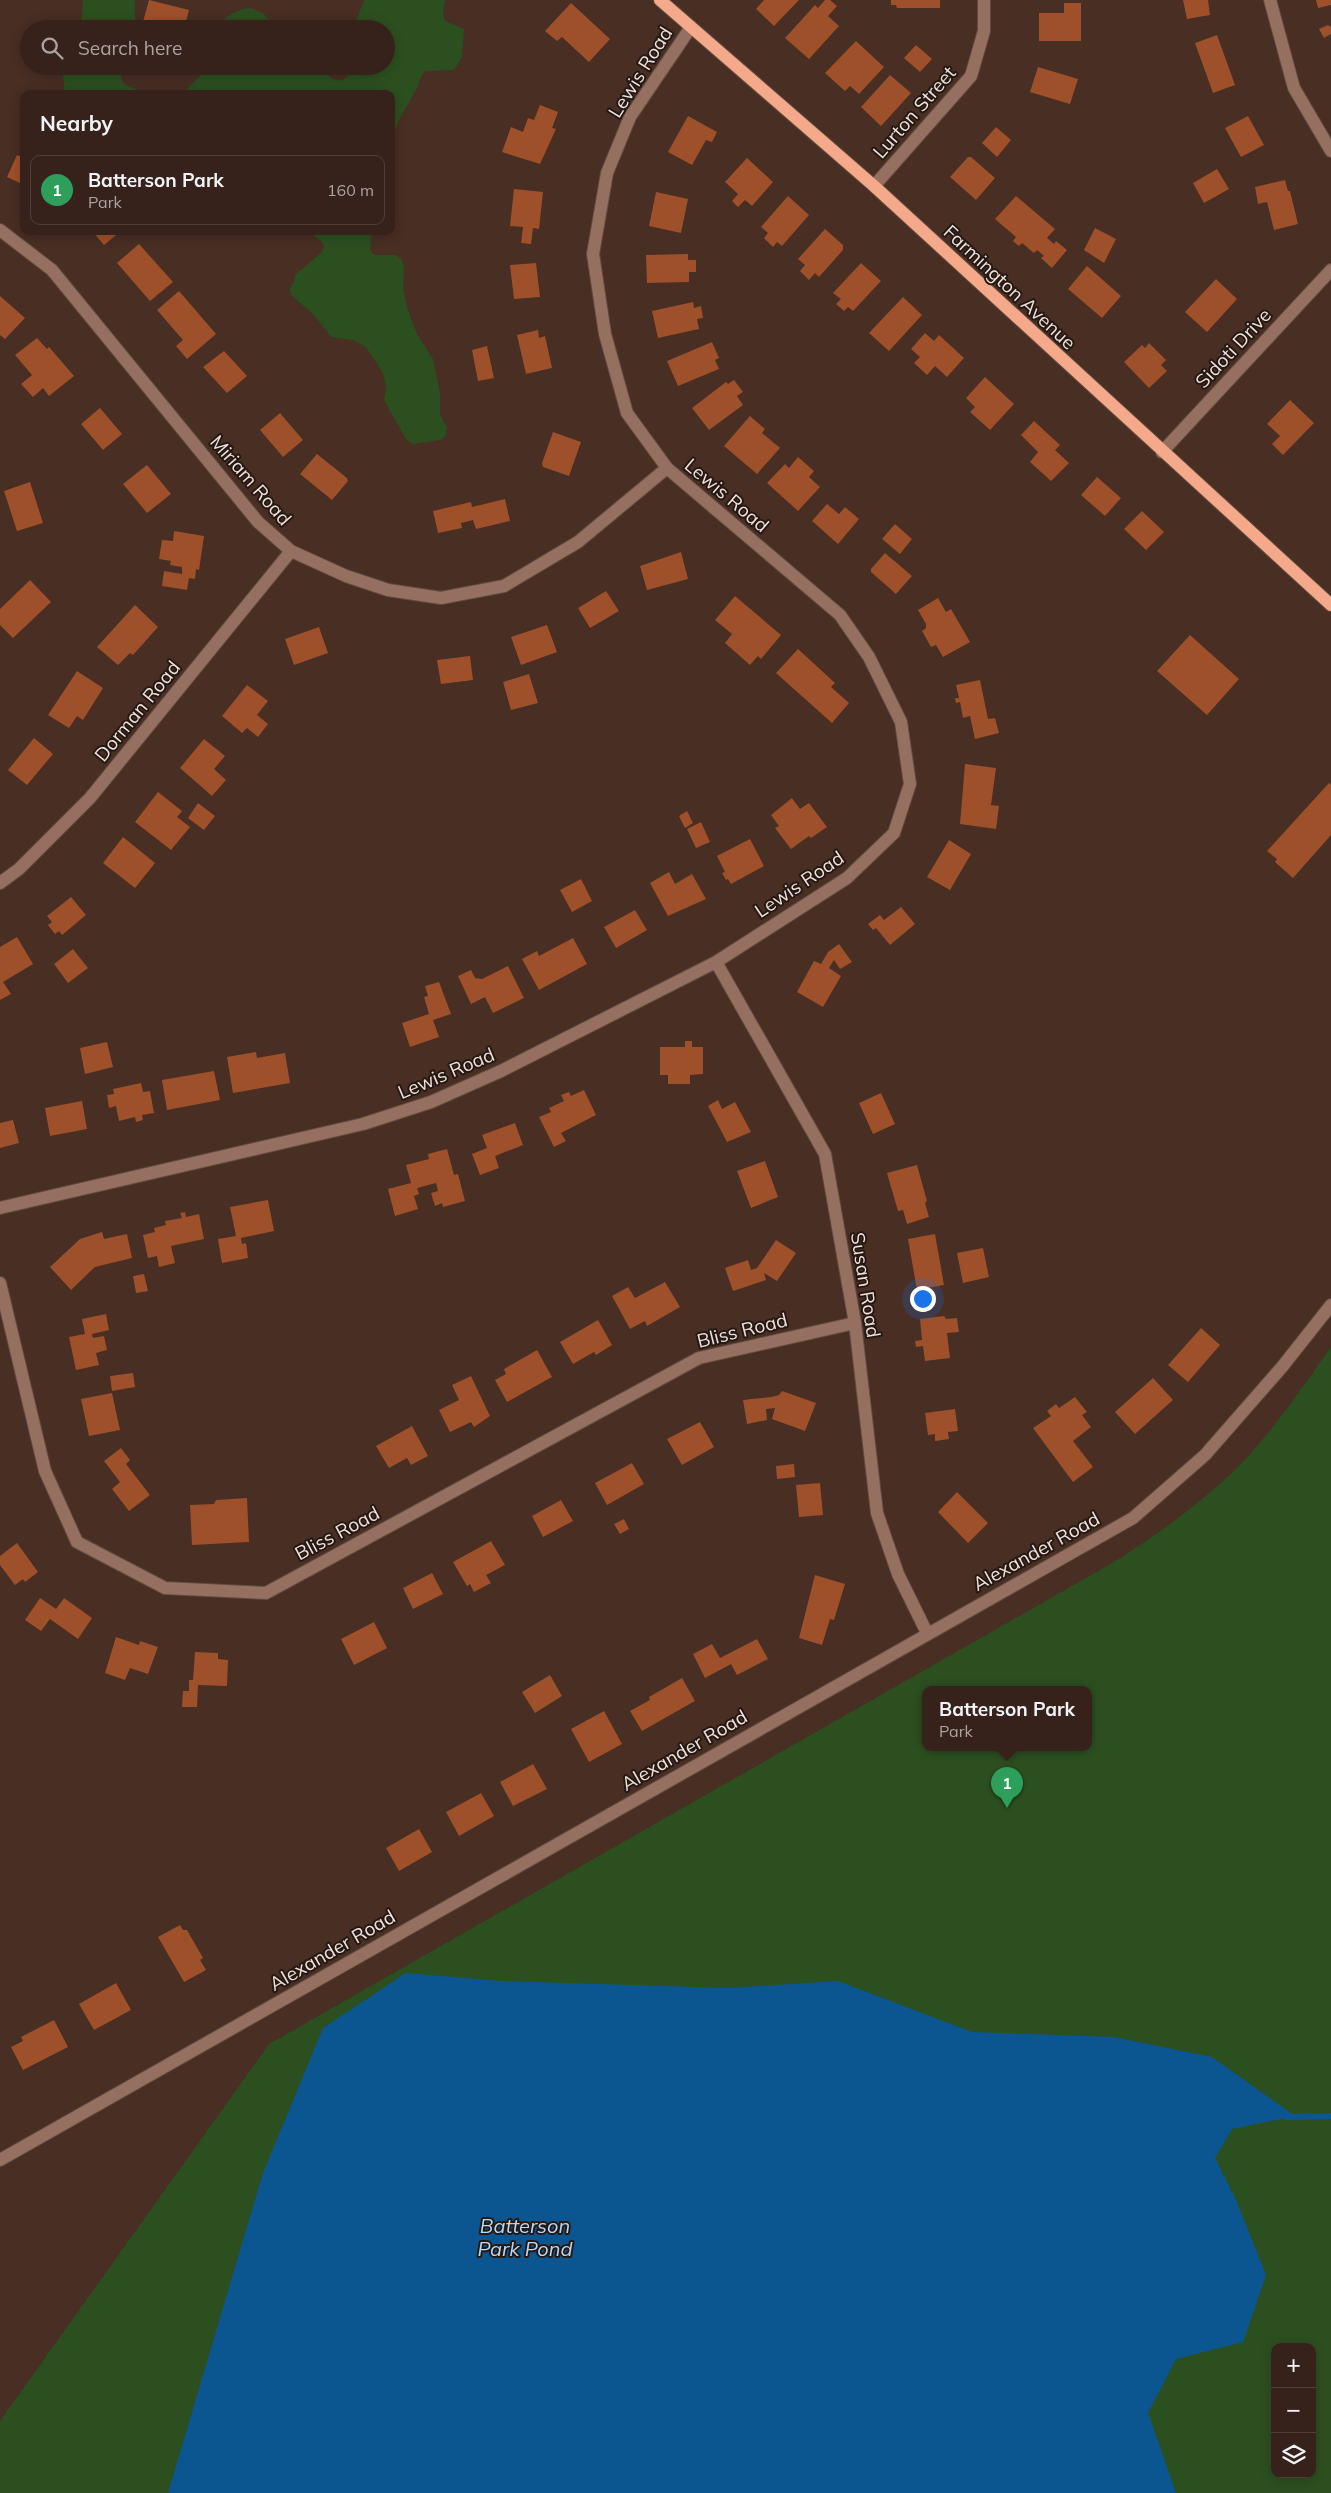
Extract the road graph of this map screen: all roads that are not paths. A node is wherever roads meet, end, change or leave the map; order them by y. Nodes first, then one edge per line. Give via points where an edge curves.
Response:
1 (660, 0) edge
2 (984, 0) edge
3 (1270, 0) edge
4 (691, 27) junction
5 (1331, 151) edge
6 (874, 186) junction
7 (0, 230) edge
8 (1331, 270) edge
9 (1162, 452) junction
10 (667, 468) junction
11 (291, 551) junction
12 (1331, 605) edge
13 (0, 883) edge
14 (716, 962) junction
15 (0, 1208) edge
16 (0, 1283) edge
17 (1331, 1305) edge
18 (855, 1323) junction
19 (927, 1633) junction
20 (0, 2160) edge

1 - 4 main road, Farmington Avenue
2 - 6 street, Lurton Street via 984,32 971,76
3 - 5 street via 1294,88
4 - 6 main road, Farmington Avenue
4 - 10 street, Lewis Road via 630,117 607,173 593,254 604,334 627,413
6 - 9 main road, Farmington Avenue
7 - 11 street, Miriam Road via 52,270 258,522
8 - 9 street, Sidoti Drive
9 - 12 main road, Farmington Avenue
10 - 11 street, Miriam Road via 578,542 504,586 441,598 388,590 346,576
10 - 14 street, Lewis Road via 840,615 870,657 901,722 910,784 894,834 847,878
11 - 13 street, Dorman Road via 90,798 19,870
14 - 15 street, Lewis Road via 501,1071 432,1102 363,1124
14 - 18 street, Susan Road via 825,1154
16 - 18 street, Bliss Road via 45,1471 77,1542 165,1588 266,1593 699,1358
17 - 19 street, Alexander Road via 1205,1455 1133,1518
18 - 19 street, Susan Road via 877,1513 898,1574
19 - 20 street, Alexander Road

